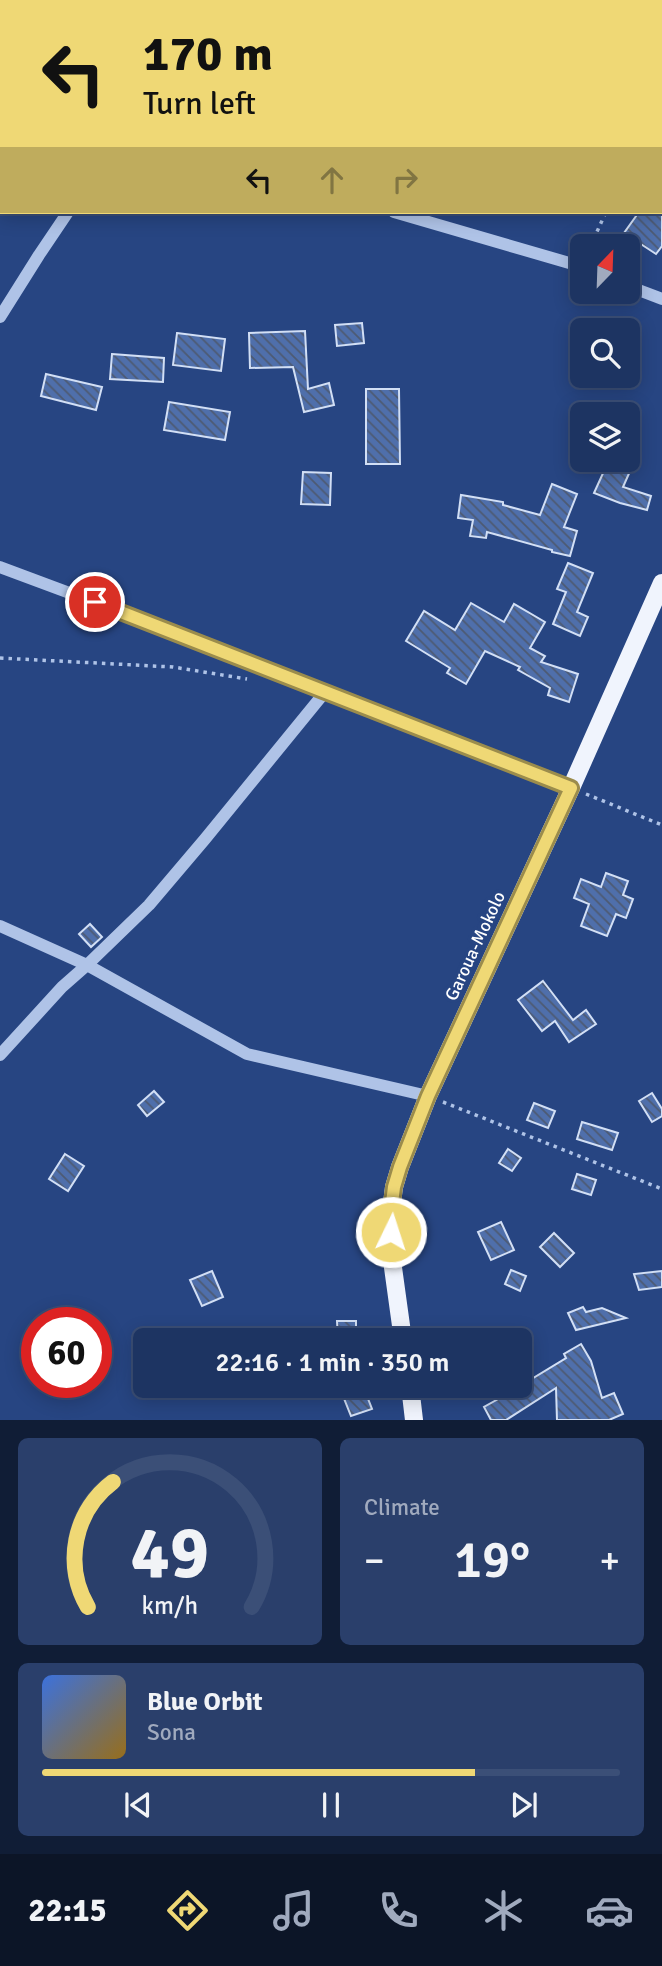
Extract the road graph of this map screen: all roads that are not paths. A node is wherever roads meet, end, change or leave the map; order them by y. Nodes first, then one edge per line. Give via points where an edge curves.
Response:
1 (67, 214) edge
2 (401, 214) edge
3 (570, 263) edge
4 (640, 291) edge
5 (662, 299) edge
6 (0, 317) edge
7 (0, 567) edge
8 (662, 583) edge
9 (325, 692) junction
10 (571, 788) junction
11 (0, 926) edge
12 (87, 965) junction
13 (0, 1055) edge
14 (428, 1096) junction
15 (401, 1328) edge
16 (411, 1398) edge
17 (414, 1420) edge

1 - 6 street
2 - 3 street
4 - 5 street
7 - 9 street
8 - 10 main road, Garoua-Mokolo
9 - 10 street
9 - 12 street via 149,905
10 - 14 main road, Garoua-Mokolo
11 - 12 street
12 - 13 street
12 - 14 street via 247,1054
14 - 15 main road, Garoua-Mokolo via 400,1167 391,1211 391,1253
16 - 17 main road

